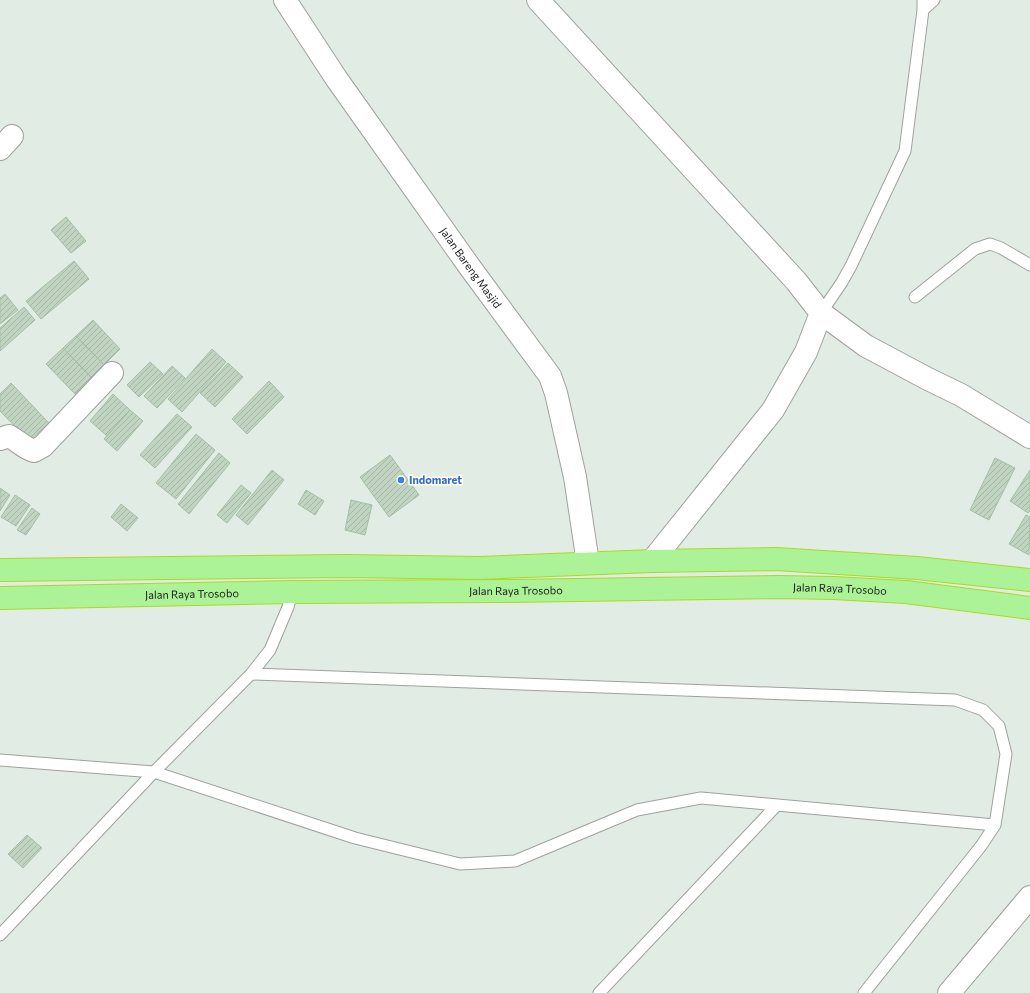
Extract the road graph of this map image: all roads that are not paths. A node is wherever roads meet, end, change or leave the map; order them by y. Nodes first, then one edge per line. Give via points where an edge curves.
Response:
1 (286, 0) edge
2 (538, 0) edge
3 (934, 0) edge
4 (923, 5) edge
5 (1030, 265) edge
6 (915, 297) dead end
7 (821, 313) junction
8 (112, 373) dead end
9 (1030, 437) edge
10 (0, 439) edge
11 (652, 561) junction
12 (588, 563) junction
13 (0, 570) edge
14 (1030, 580) edge
15 (0, 598) edge
16 (290, 599) junction
17 (1030, 608) edge
18 (251, 674) junction
19 (0, 760) edge
20 (154, 772) junction
21 (777, 805) junction
22 (995, 825) junction
23 (1030, 897) edge
24 (0, 935) edge
25 (599, 993) edge
26 (864, 993) edge
27 (949, 993) edge

1 - 12 street, Jalan Bareng Masjid via 336,78 550,376 575,478
2 - 7 street via 796,281
3 - 4 lane
4 - 7 lane via 905,151 851,266
5 - 6 lane via 990,244 975,249
7 - 9 street via 866,346 961,395
7 - 11 street via 806,352 773,410
8 - 10 street via 43,446 34,451 9,436
11 - 12 highway
11 - 14 highway via 776,559 917,568
12 - 13 highway via 480,568 345,566
15 - 16 highway, Jalan Raya Trosobo
16 - 17 highway, Jalan Raya Trosobo via 501,591 778,587 906,592
16 - 18 lane via 270,650
18 - 20 lane
18 - 22 lane via 954,700 983,710 999,726 1006,754
19 - 20 lane
20 - 21 lane via 355,838 460,864 515,861 637,810 700,798
20 - 24 lane
21 - 22 lane
21 - 25 lane
22 - 26 lane
23 - 27 street

